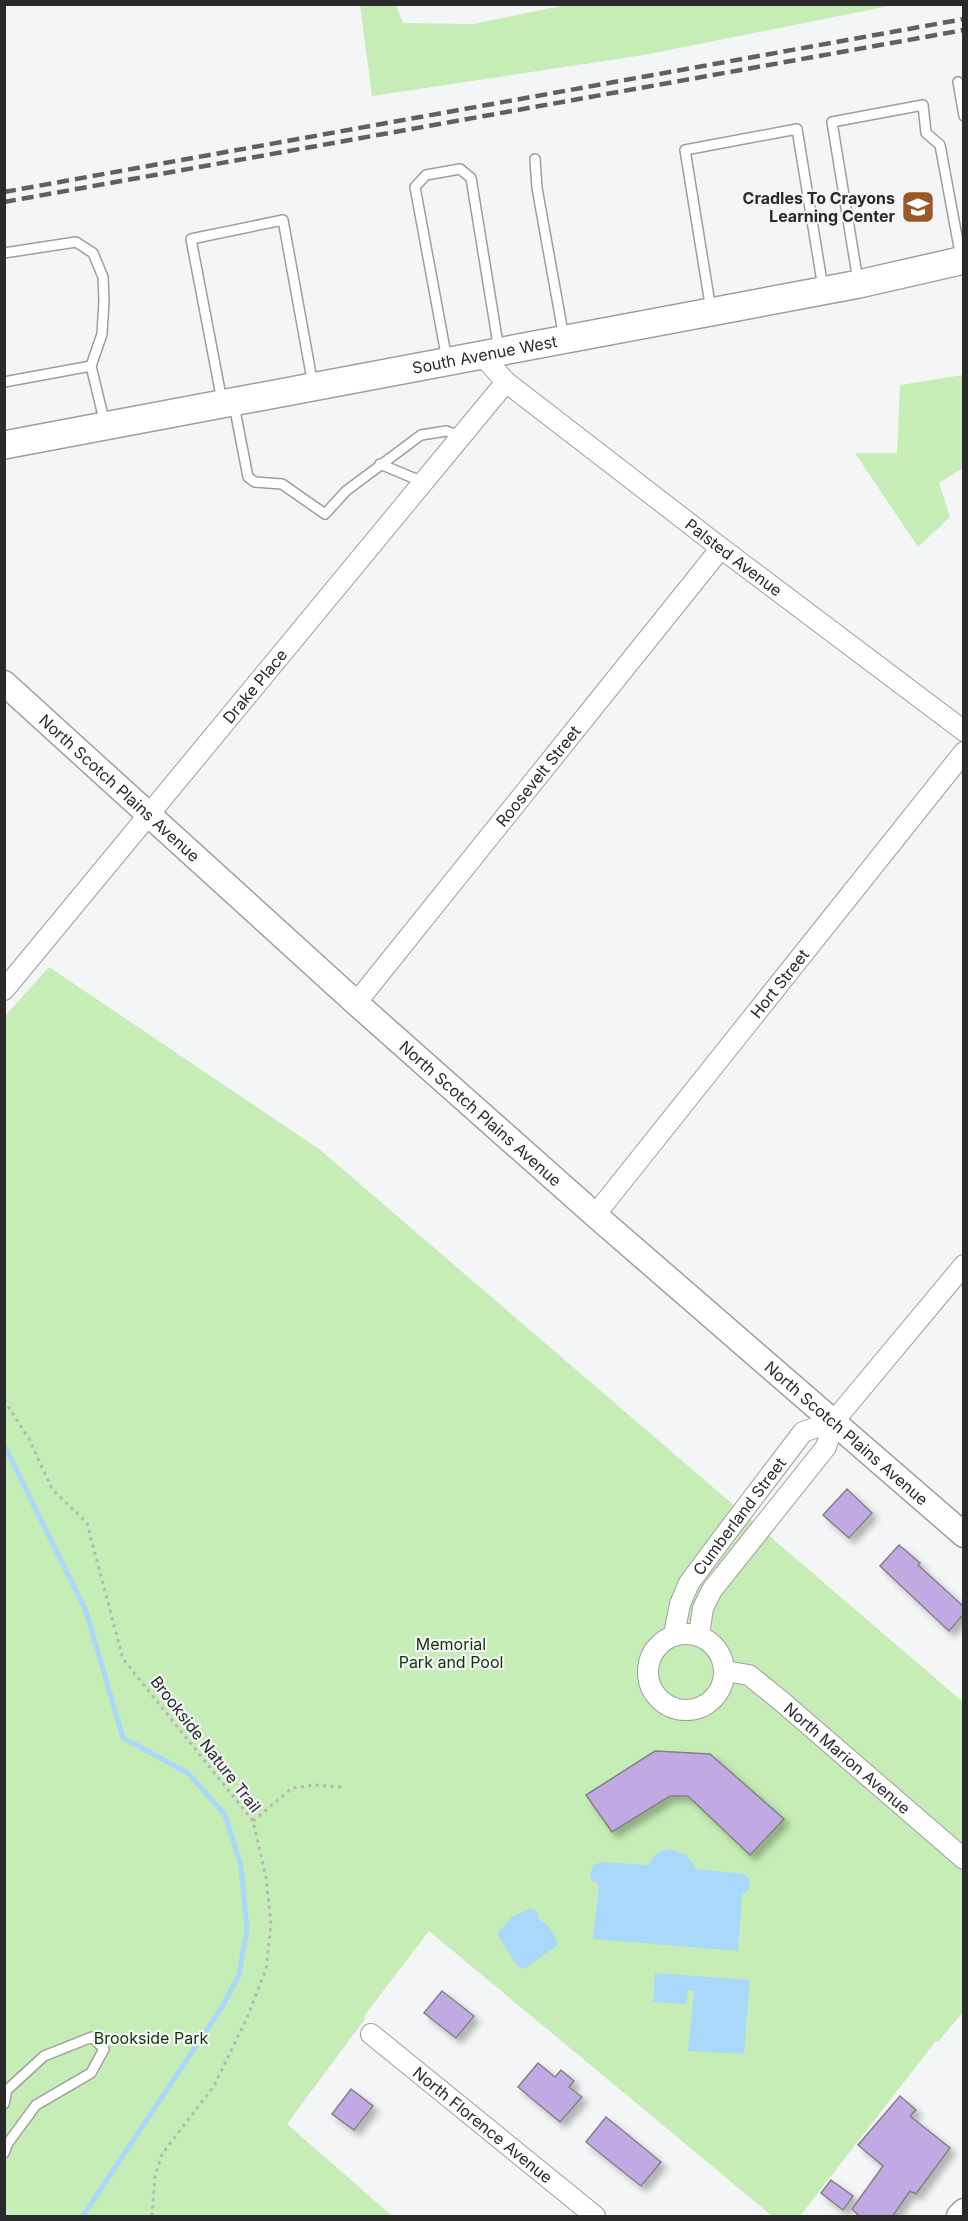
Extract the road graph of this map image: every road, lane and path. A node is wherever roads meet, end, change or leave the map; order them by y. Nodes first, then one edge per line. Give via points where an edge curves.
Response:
1 (958, 82) dead end
2 (963, 116) edge
3 (535, 159) dead end
4 (4, 253) edge
5 (962, 260) edge
6 (859, 284) junction
7 (823, 290) junction
8 (711, 311) junction
9 (564, 340) junction
10 (492, 354) junction
11 (448, 363) junction
12 (91, 366) junction
13 (4, 382) edge
14 (506, 382) junction
15 (313, 388) junction
16 (228, 404) junction
17 (106, 426) junction
18 (460, 436) junction
19 (4, 445) edge
20 (380, 464) junction
21 (423, 482) junction
22 (722, 548) junction
23 (4, 683) edge
24 (963, 731) edge
25 (963, 752) edge
26 (150, 816) junction
27 (4, 990) edge
28 (356, 1003) junction
29 (595, 1215) junction
30 (963, 1265) edge
31 (4, 1400) edge
32 (834, 1421) junction
33 (963, 1535) edge
34 (674, 1635) junction
35 (699, 1635) junction
36 (725, 1671) junction
37 (344, 1787) dead end
38 (253, 1821) junction
39 (963, 1859) edge
40 (371, 2034) dead end
41 (4, 2103) edge
42 (4, 2153) edge
43 (963, 2211) edge
44 (152, 2217) edge
45 (595, 2217) edge
46 (959, 2217) edge

1 - 2 lane
3 - 9 lane
4 - 12 lane via 76,242 93,253 103,277 104,301 102,334
5 - 6 main road, South Avenue West
5 - 6 lane via 940,145 926,133 922,105 832,122
6 - 7 main road, South Avenue West
7 - 8 main road, South Avenue West
7 - 8 lane via 797,129 685,150
8 - 9 main road, South Avenue West
9 - 10 main road, South Avenue West
10 - 11 main road, South Avenue West
10 - 11 lane via 471,178 460,169 426,175 415,187
10 - 14 street, Palsted Avenue
11 - 15 main road, South Avenue West
12 - 13 lane
12 - 17 lane
14 - 18 street, Drake Place
14 - 22 street, Palsted Avenue
15 - 16 main road, South Avenue West
15 - 16 lane via 283,220 191,239
16 - 17 main road, South Avenue West
16 - 20 lane via 248,477 255,482 282,484 324,514
17 - 19 main road, South Avenue West
18 - 20 lane via 446,431 421,435
18 - 21 street, Drake Place
20 - 21 lane
21 - 26 street, Drake Place
22 - 24 street, Palsted Avenue
22 - 28 street, Roosevelt Street
23 - 26 street, North Scotch Plains Avenue
25 - 29 street, Hort Street
26 - 27 street, Drake Place
26 - 28 street, North Scotch Plains Avenue
28 - 29 street, North Scotch Plains Avenue
29 - 32 street, North Scotch Plains Avenue
30 - 32 street, Cumberland Street
31 - 38 path, Brookside Nature Trail via 29,1439 52,1489 87,1523 123,1659
32 - 33 street, North Scotch Plains Avenue
32 - 34 street, Cumberland Street via 803,1432 724,1536 689,1583
32 - 35 street, Cumberland Street via 826,1447 712,1590 703,1608
34 - 35 street
34 - 36 street via 655,1648 647,1670 651,1688 662,1703 673,1709 698,1709 717,1695
35 - 36 street via 717,1649
36 - 39 street, North Marion Avenue via 749,1675
37 - 38 path via 292,1788
38 - 44 path, Brookside Nature Trail via 266,1877 271,1924 266,1969 248,2018 214,2086 162,2154 155,2175
40 - 45 street, North Florence Avenue
41 - 42 lane via 7,2090 44,2056 92,2037 104,2049 91,2073 36,2106
43 - 46 street

